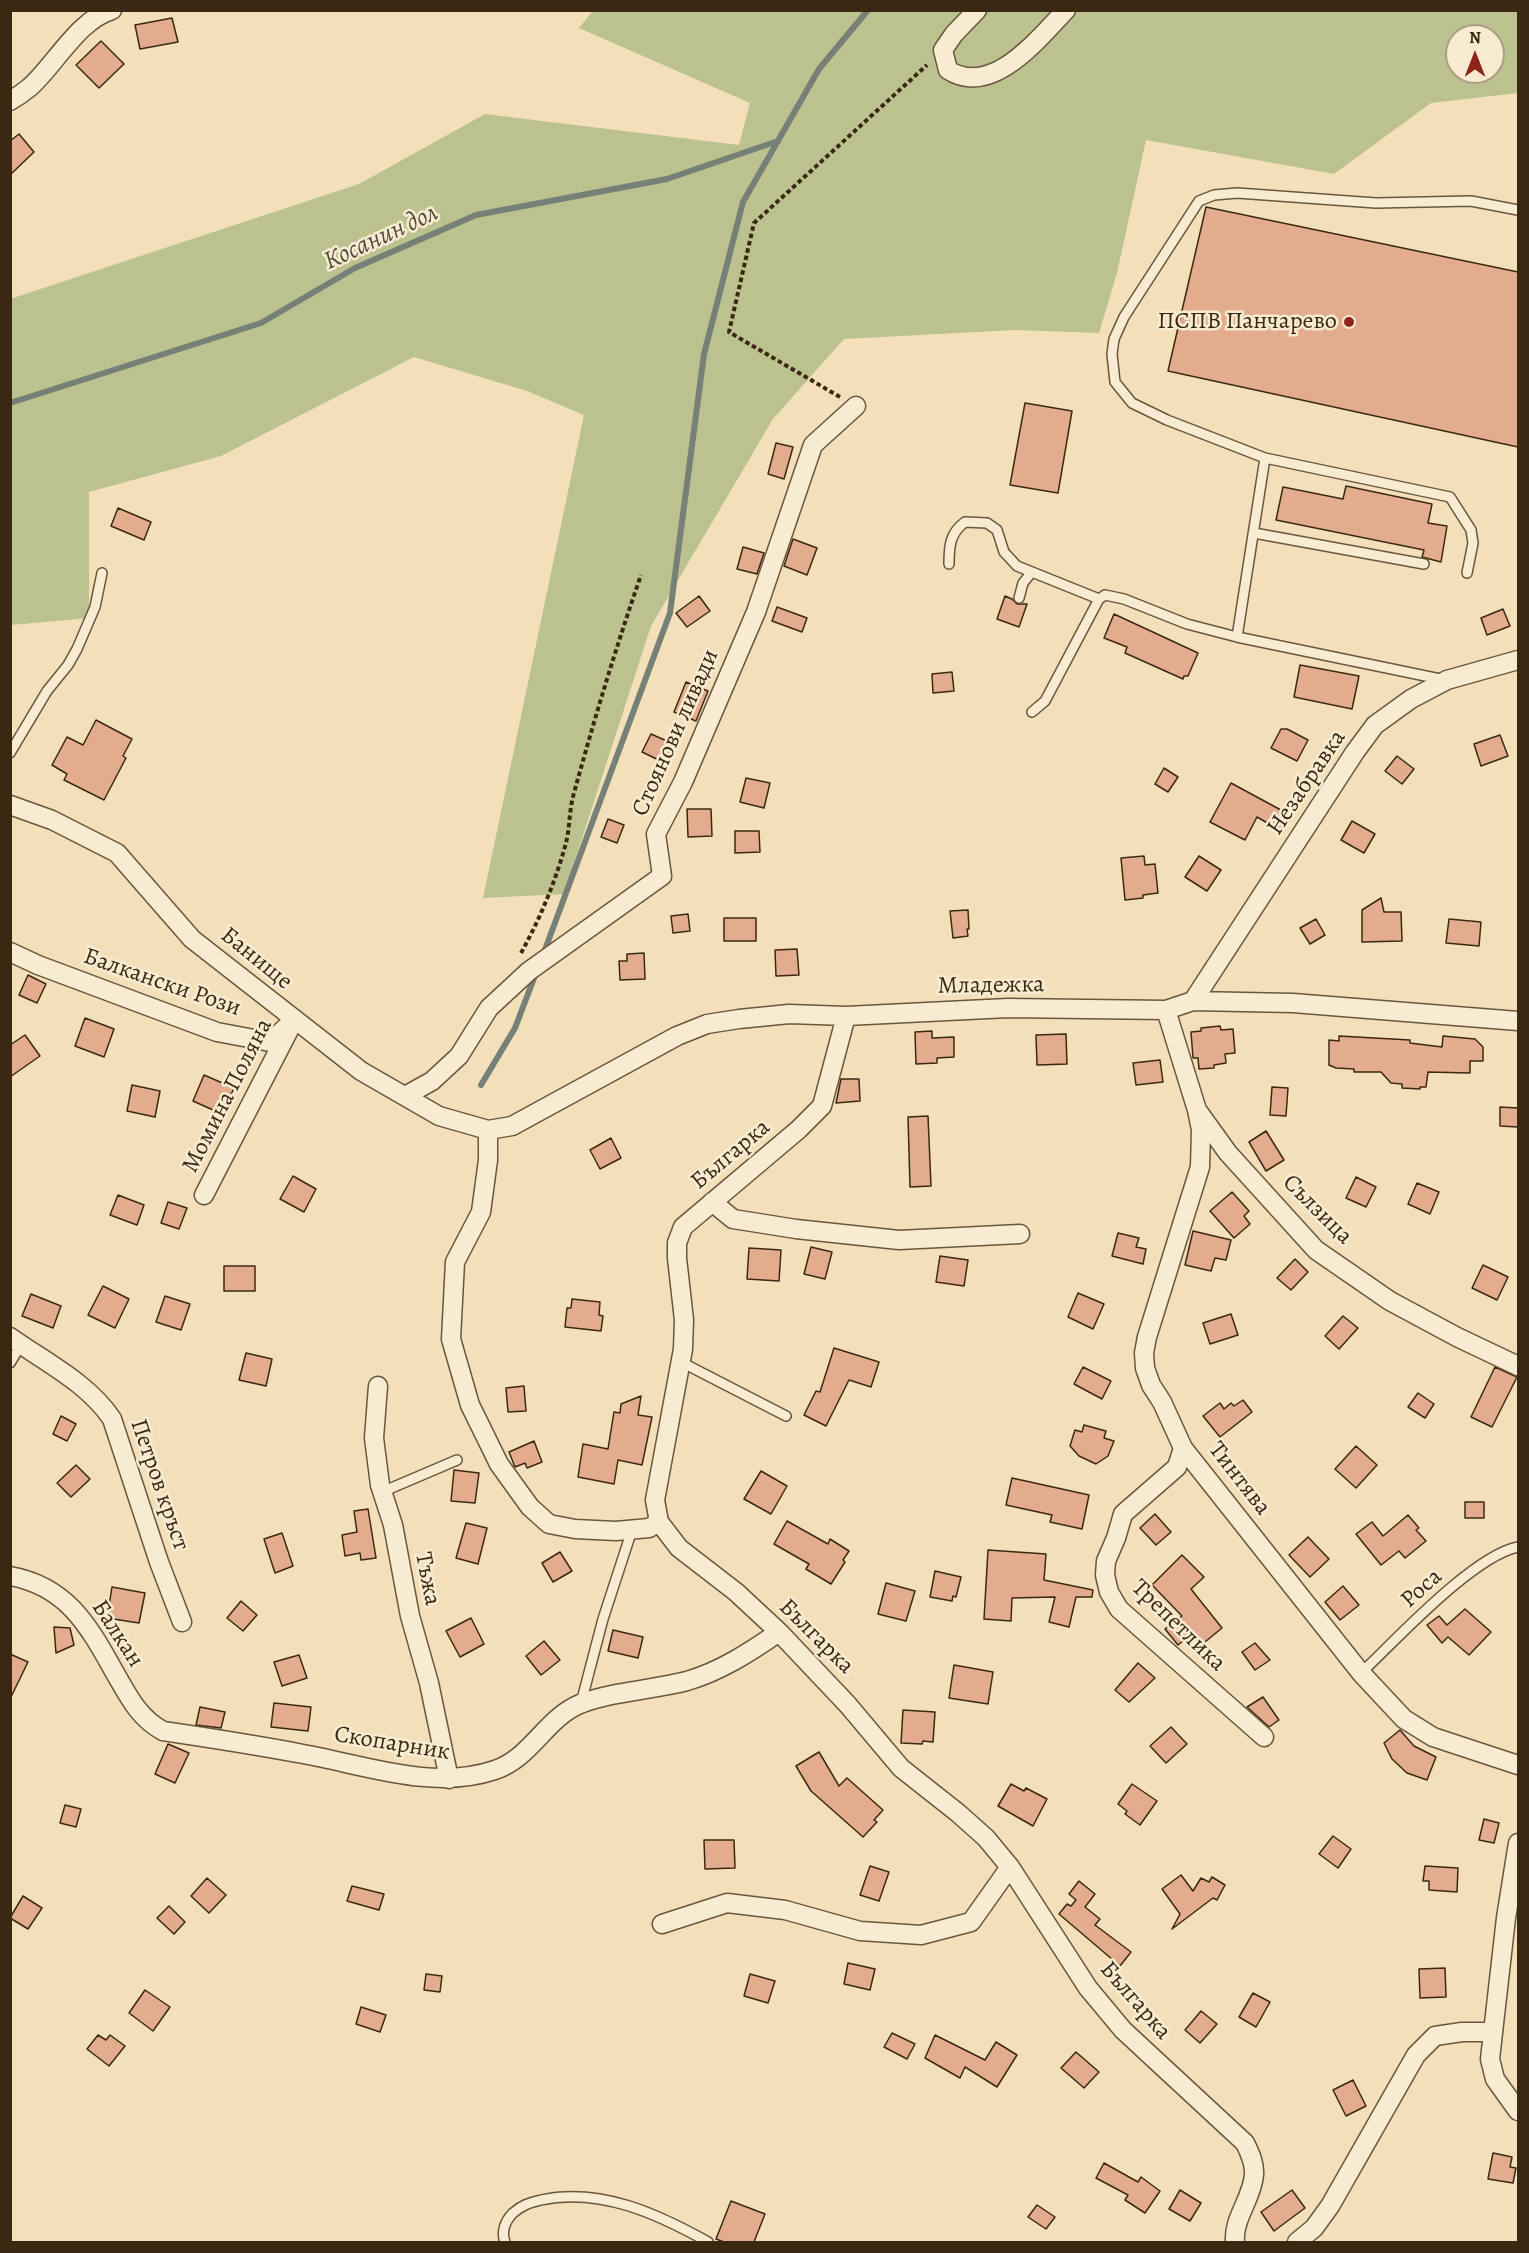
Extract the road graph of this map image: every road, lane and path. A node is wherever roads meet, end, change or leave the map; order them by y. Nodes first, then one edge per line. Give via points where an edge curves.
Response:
1 (112, 10) edge
2 (976, 10) edge
3 (1066, 10) edge
4 (944, 50) junction
5 (10, 101) edge
6 (1518, 210) edge
7 (856, 406) joint
8 (1265, 458) junction
9 (1254, 532) junction
10 (949, 564) dead end
11 (1424, 564) dead end
12 (1032, 572) junction
13 (102, 573) dead end
14 (1467, 573) dead end
15 (640, 575) dead end
16 (1019, 598) dead end
17 (1099, 599) junction
18 (1237, 637) junction
19 (1518, 660) edge
20 (1448, 680) junction
21 (1032, 712) dead end
22 (10, 753) edge
23 (10, 805) edge
24 (10, 952) edge
25 (516, 960) dead end
26 (1193, 1001) junction
27 (1166, 1010) junction
28 (846, 1016) junction
29 (294, 1020) junction
30 (1518, 1021) edge
31 (405, 1096) junction
32 (1197, 1110) junction
33 (488, 1130) junction
34 (204, 1195) dead end
35 (712, 1202) junction
36 (1020, 1234) dead end
37 (16, 1341) edge
38 (681, 1362) junction
39 (10, 1364) edge
40 (1518, 1366) edge
41 (378, 1386) dead end
42 (786, 1416) dead end
43 (1183, 1448) junction
44 (457, 1460) dead end
45 (382, 1492) junction
46 (659, 1522) junction
47 (632, 1530) junction
48 (1518, 1547) edge
49 (10, 1576) edge
50 (182, 1622) dead end
51 (779, 1632) junction
52 (1361, 1673) junction
53 (581, 1704) junction
54 (141, 1715) joint
55 (1264, 1737) dead end
56 (1518, 1765) edge
57 (449, 1779) junction
58 (1518, 1842) edge
59 (1010, 1866) junction
60 (662, 1924) dead end
61 (1493, 2032) junction
62 (1518, 2111) edge
63 (505, 2242) edge
64 (708, 2242) edge
65 (1235, 2242) edge
66 (1297, 2242) edge

1 - 5 street via 103,13 62,48 31,86
2 - 4 street
3 - 4 street via 1014,62 997,72 959,77 948,70
4 - 7 path via 754,223 729,332
6 - 8 lane via 1471,201 1376,203 1237,193 1199,201 1124,317 1114,339 1115,382 1132,403
7 - 31 street, Стоянови ливади via 813,445 756,612 683,782 656,834 662,876 529,971 489,1008 459,1056 432,1081
8 - 9 lane
8 - 14 lane via 1450,497 1471,530 1473,543
9 - 11 lane
9 - 18 lane
10 - 12 lane via 951,537 958,527 965,522 987,523 997,530 1010,559
12 - 16 lane via 1023,583
12 - 17 lane
13 - 22 lane via 95,607 73,657 47,691
15 - 25 path via 571,804 566,842 532,932
17 - 18 lane via 1105,595 1124,599 1187,624
17 - 21 lane via 1045,700
18 - 20 lane
19 - 20 street, Незабравка
20 - 26 street, Незабравка via 1411,699 1375,725
23 - 29 street, Банище via 52,820 117,853 192,939
24 - 29 street, Балкански Рози via 217,1032 270,1042
26 - 27 street, Младежка
26 - 30 street, Младежка via 1293,1003
27 - 28 street, Младежка via 1008,1008
27 - 32 street, Сълзица
28 - 33 street, Младежка via 789,1014 707,1024 677,1036 512,1126
28 - 35 street, Българка via 822,1106
29 - 31 street, Банище via 361,1071
29 - 34 street, Момина Поляна
31 - 33 street, Банище via 439,1116
32 - 40 street, Сълзица via 1228,1153 1316,1250 1390,1301
32 - 43 street, Тинтява via 1202,1130 1198,1175 1144,1353 1151,1385
33 - 47 street via 481,1212 455,1262 451,1339 470,1405 499,1464 530,1507 549,1524
35 - 36 street via 733,1219 899,1240
35 - 38 street, Българка via 683,1227 677,1243 684,1320
37 - 39 lane
37 - 50 street, Петров кръст via 88,1392 112,1419
38 - 42 lane
38 - 46 street, Българка via 655,1500
41 - 45 street, Тъжа via 374,1438
43 - 52 street, Тинтява
43 - 55 street, Трепетлика via 1177,1467 1123,1514 1106,1561 1109,1592 1119,1609
44 - 45 lane
45 - 57 street, Тъжа via 393,1525
46 - 47 street
46 - 51 street, Българка via 679,1548
47 - 53 lane
48 - 52 lane, Роса via 1492,1557 1451,1588
49 - 54 street, Балкан via 39,1583 77,1613
51 - 53 street via 738,1660 688,1680
51 - 59 street, Българка via 901,1768 972,1825
52 - 56 street, Тинтява via 1404,1719 1433,1737
53 - 57 street, Скопарник via 565,1712 517,1759 478,1775
54 - 57 street, Скопарник via 164,1731 418,1777
58 - 61 street
59 - 60 street via 971,1922 921,1935 860,1931 785,1910 727,1903
59 - 65 street, Българка via 1088,1988 1123,2030 1245,2143 1254,2173 1234,2230
61 - 62 street via 1490,2059 1495,2079
61 - 66 street via 1435,2037 1416,2055 1330,2206 1314,2228
63 - 64 lane via 502,2236 507,2219 521,2205 553,2198 596,2197 648,2212

